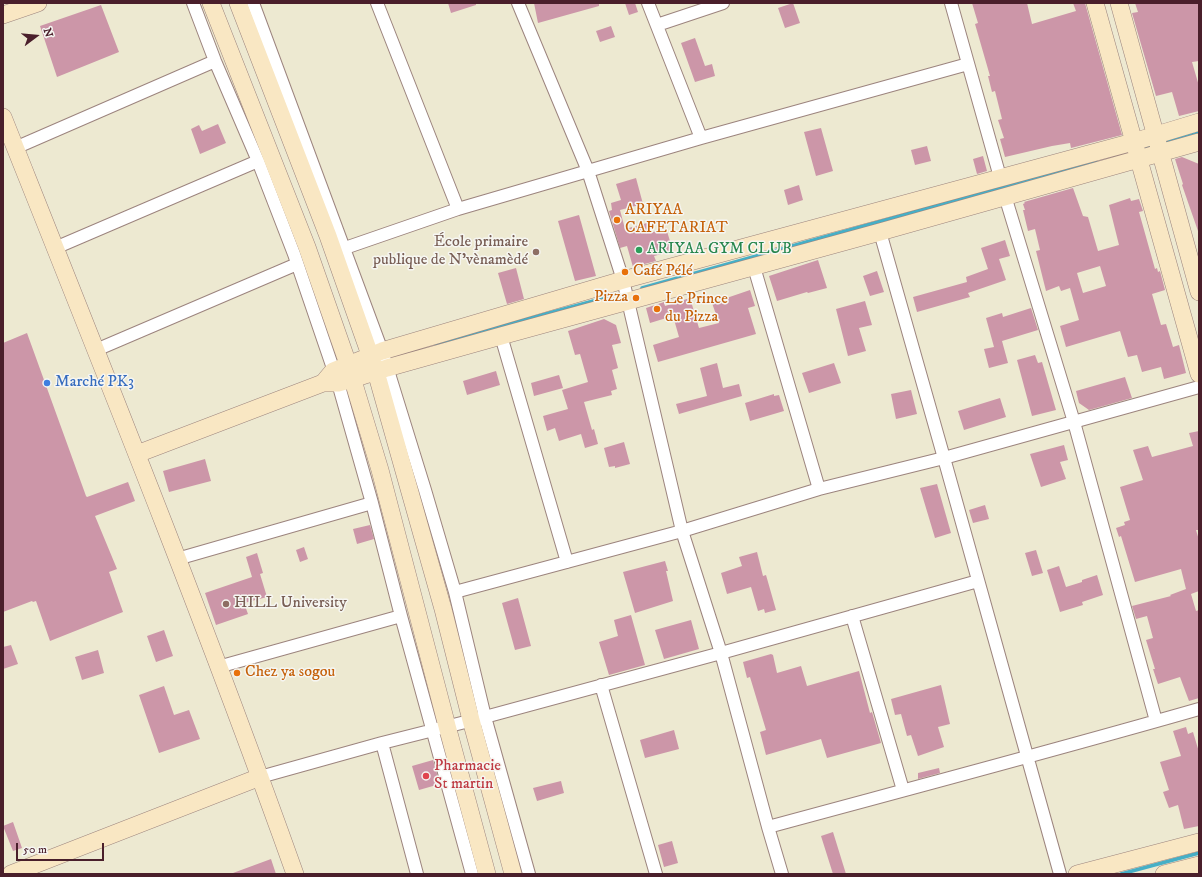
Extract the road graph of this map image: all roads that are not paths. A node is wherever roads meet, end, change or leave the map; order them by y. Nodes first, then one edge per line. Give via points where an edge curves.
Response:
1 (38, 3) edge
2 (193, 3) edge
3 (211, 3) edge
4 (238, 3) edge
5 (253, 3) edge
6 (377, 3) edge
7 (518, 3) edge
8 (648, 3) edge
9 (723, 3) edge
10 (951, 3) edge
11 (1094, 3) edge
12 (1118, 3) edge
13 (3, 15) edge
14 (657, 26) junction
15 (215, 60) junction
16 (968, 64) junction
17 (3, 117) edge
18 (1199, 122) edge
19 (1155, 135) junction
20 (701, 138) junction
21 (1133, 142) junction
22 (1199, 142) edge
23 (15, 148) junction
24 (1161, 152) junction
25 (1139, 159) junction
26 (258, 161) junction
27 (588, 170) junction
28 (1000, 177) junction
29 (1005, 196) junction
30 (458, 209) junction
31 (880, 232) junction
32 (55, 248) junction
33 (345, 248) junction
34 (297, 264) junction
35 (754, 267) junction
36 (623, 280) junction
37 (1199, 292) edge
38 (629, 301) junction
39 (501, 336) junction
40 (96, 350) junction
41 (377, 353) junction
42 (382, 370) junction
43 (1199, 374) edge
44 (339, 376) junction
45 (1199, 387) edge
46 (1074, 422) junction
47 (137, 454) junction
48 (944, 458) junction
49 (819, 489) junction
50 (372, 502) junction
51 (682, 531) junction
52 (177, 559) junction
53 (567, 562) junction
54 (978, 581) junction
55 (455, 592) junction
56 (401, 616) junction
57 (852, 616) junction
58 (721, 653) junction
59 (218, 667) junction
60 (601, 686) junction
61 (1199, 709) edge
62 (478, 718) junction
63 (1156, 721) junction
64 (440, 727) junction
65 (382, 743) junction
66 (1028, 758) junction
67 (260, 777) junction
68 (903, 790) junction
69 (768, 827) junction
70 (1199, 842) edge
71 (1199, 865) edge
72 (11, 874) edge
73 (294, 874) edge
74 (417, 874) edge
75 (472, 874) edge
76 (487, 874) edge
77 (513, 874) edge
78 (529, 874) edge
79 (656, 874) edge
80 (782, 874) edge
81 (1060, 874) edge
82 (1077, 874) edge
83 (1164, 874) edge

1 - 13 street
2 - 15 street
3 - 44 street via 307,247
4 - 41 street via 328,236
5 - 33 street
6 - 30 street
7 - 27 street
8 - 14 street
9 - 14 street
10 - 16 street
11 - 21 street
12 - 19 street
14 - 20 street
15 - 23 street
15 - 26 street
16 - 20 street
16 - 28 street
17 - 23 street
18 - 19 street
19 - 21 street
19 - 24 street
20 - 27 street
21 - 25 street
21 - 28 street
22 - 24 street
23 - 32 street
24 - 25 street
24 - 37 street
25 - 29 street
25 - 43 street
26 - 32 street
26 - 34 street
27 - 30 street
27 - 36 street
28 - 36 street
29 - 31 street
29 - 46 street
30 - 33 street
31 - 35 street
31 - 48 street
32 - 40 street
33 - 41 street
34 - 40 street
34 - 44 street
35 - 38 street
35 - 49 street
36 - 38 street
36 - 41 street
38 - 39 street
38 - 51 street
39 - 42 street
39 - 53 street
40 - 47 street
41 - 42 street
41 - 44 street
42 - 44 street
42 - 55 street via 425,490
42 - 62 street via 443,609
44 - 47 street
44 - 50 street
44 - 64 street via 380,470
45 - 46 street
46 - 48 street
46 - 63 street
47 - 52 street
48 - 49 street
48 - 54 street
49 - 51 street
50 - 52 street
50 - 56 street
51 - 53 street
51 - 58 street
52 - 59 street
53 - 55 street
54 - 57 street
54 - 66 street
55 - 62 street
56 - 59 street
56 - 64 street
57 - 58 street
57 - 68 street
58 - 60 street
58 - 69 street
59 - 67 street
60 - 62 street
60 - 79 street
61 - 63 street
62 - 64 street
62 - 77 street
62 - 78 street
63 - 66 street
64 - 65 street
64 - 75 street
64 - 76 street
65 - 67 street
65 - 74 street
66 - 68 street
66 - 81 street
67 - 72 street
67 - 73 street
68 - 69 street
69 - 80 street
70 - 82 street
71 - 83 street

